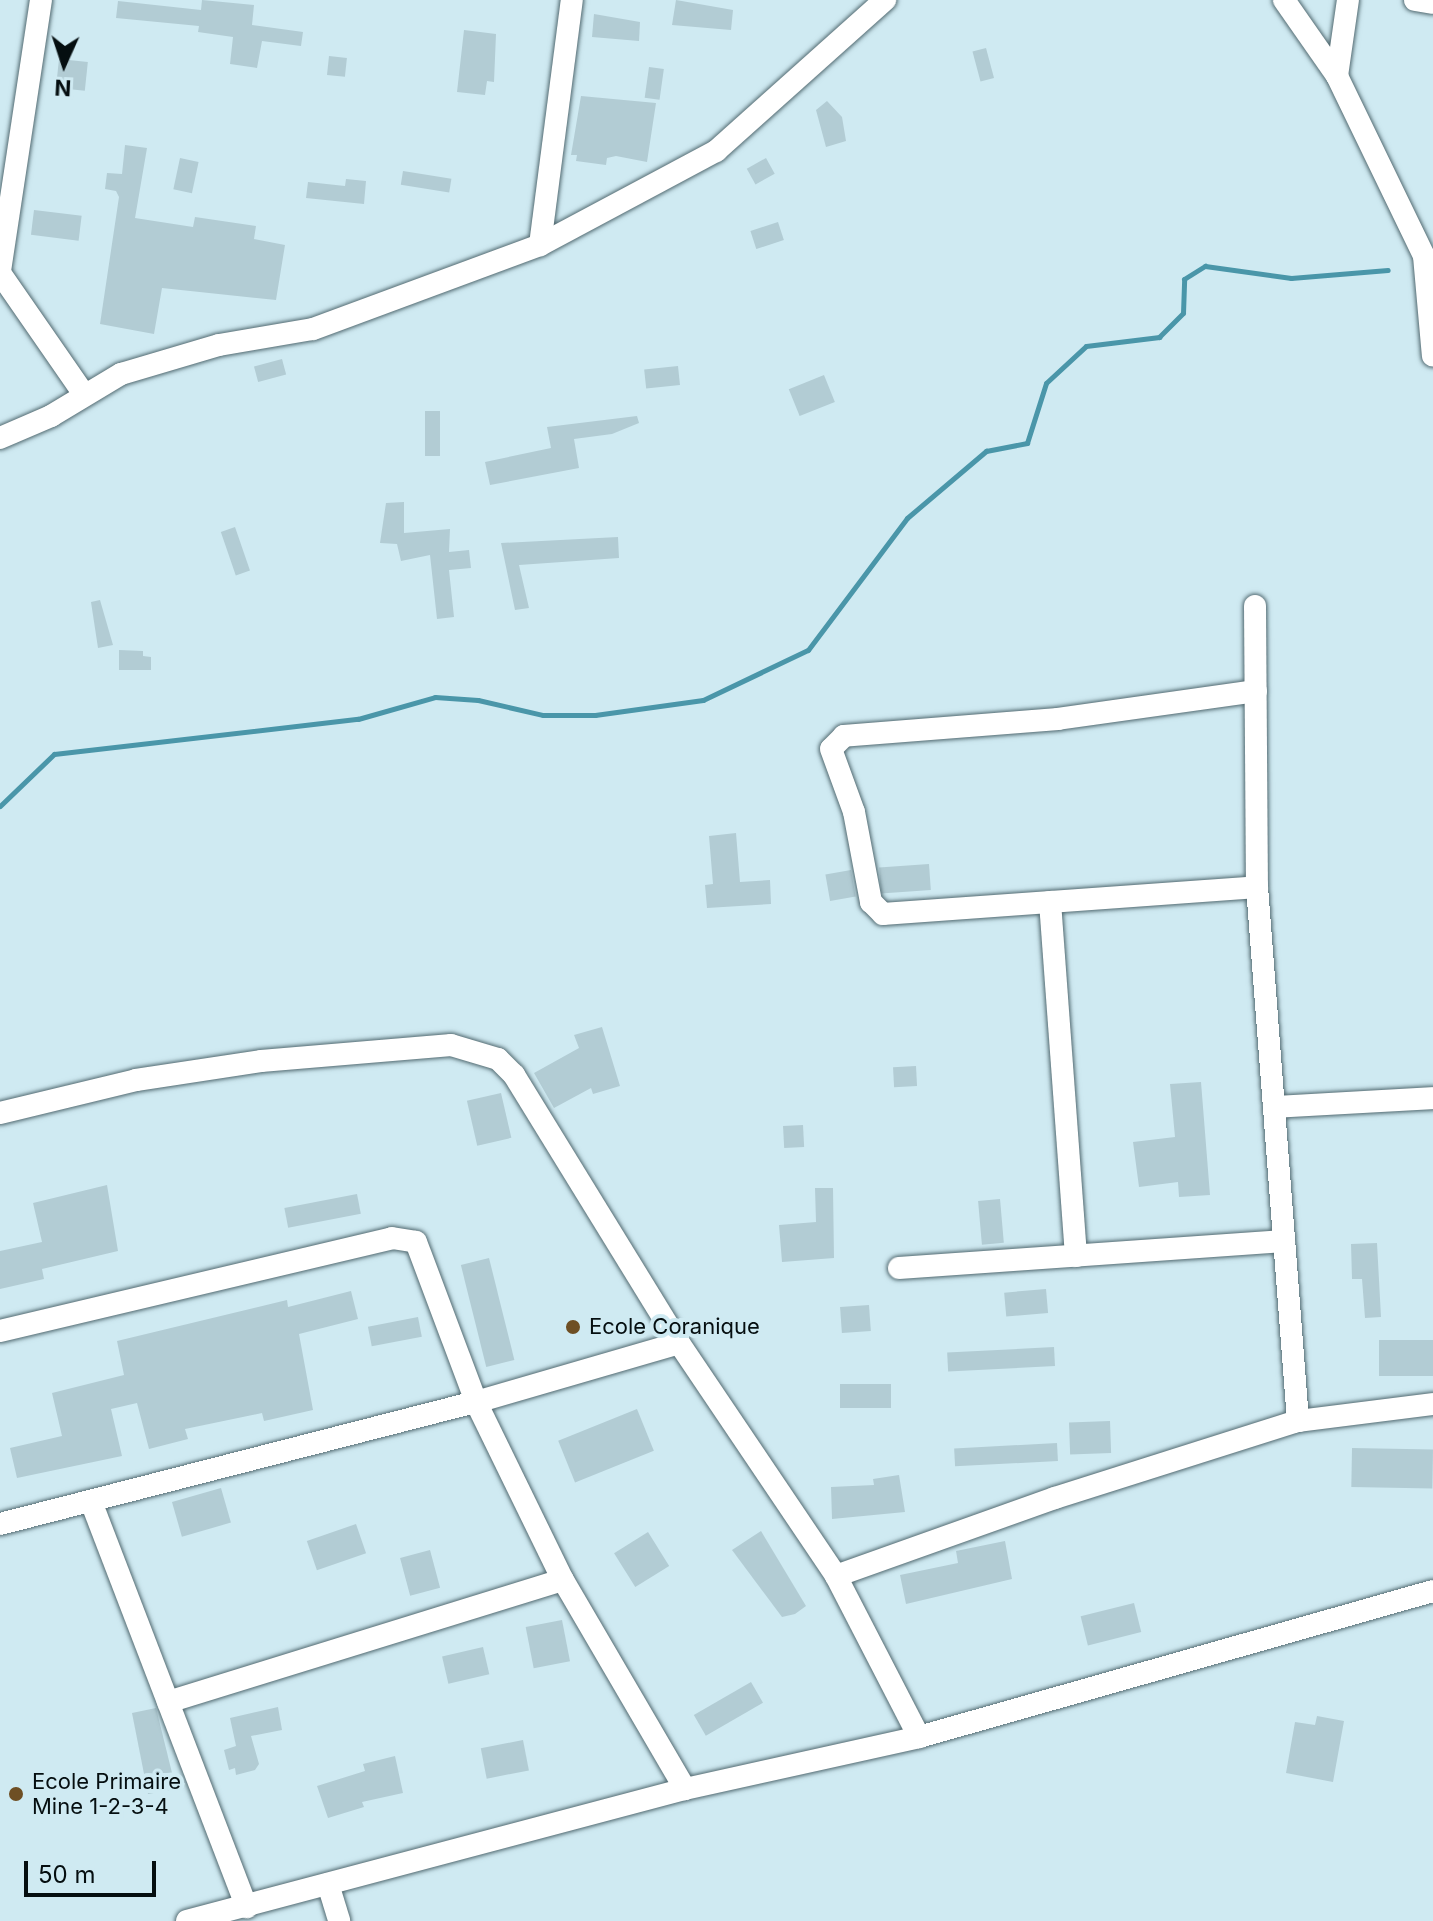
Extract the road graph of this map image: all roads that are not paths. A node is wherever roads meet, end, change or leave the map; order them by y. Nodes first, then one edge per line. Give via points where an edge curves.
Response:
1 (41, 0) edge
2 (572, 0) edge
3 (885, 0) edge
4 (1284, 0) edge
5 (1348, 0) edge
6 (1415, 0) edge
7 (1433, 3) edge
8 (1337, 76) junction
9 (540, 245) junction
10 (0, 272) edge
11 (1433, 356) edge
12 (83, 393) junction
13 (0, 438) edge
14 (1255, 606) dead end
15 (1256, 691) junction
16 (1257, 887) junction
17 (1050, 902) junction
18 (1433, 1098) edge
19 (1274, 1107) junction
20 (0, 1113) edge
21 (1284, 1241) junction
22 (1076, 1256) junction
23 (899, 1268) dead end
24 (0, 1331) edge
25 (679, 1343) junction
26 (476, 1402) junction
27 (1433, 1404) edge
28 (1298, 1421) junction
29 (92, 1504) junction
30 (0, 1524) edge
31 (836, 1576) junction
32 (563, 1580) junction
33 (1433, 1591) edge
34 (168, 1702) junction
35 (919, 1737) junction
36 (685, 1789) junction
37 (328, 1884) junction
38 (247, 1907) junction
39 (187, 1921) edge
40 (339, 1921) edge

1 - 10 street
2 - 9 street
3 - 9 street via 716,151
4 - 8 street
5 - 8 street
6 - 7 street
8 - 11 street via 1424,256
9 - 12 street via 313,329 194,351
10 - 12 street
12 - 13 street via 51,416
14 - 15 street
15 - 16 street
15 - 17 street via 1058,719 844,736 833,742 875,911 892,915
16 - 17 street
16 - 19 street
17 - 22 street
18 - 19 street
19 - 21 street
20 - 25 street via 136,1080 261,1061 451,1045 475,1048 514,1075
21 - 22 street
21 - 28 street
22 - 23 street
24 - 26 street via 405,1238 421,1250
25 - 26 street
25 - 31 street
26 - 29 street
26 - 32 street
27 - 28 street
28 - 31 street via 1055,1498
29 - 30 street
29 - 34 street
31 - 35 street
32 - 34 street
32 - 36 street
33 - 35 street
34 - 38 street
35 - 36 street
36 - 37 street
37 - 38 street
37 - 40 street
38 - 39 street

